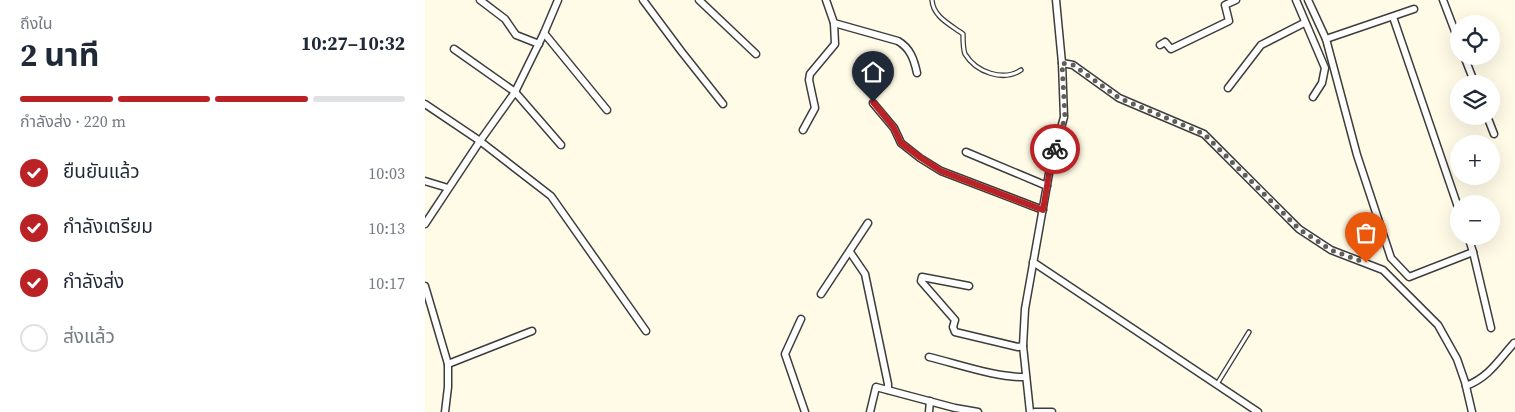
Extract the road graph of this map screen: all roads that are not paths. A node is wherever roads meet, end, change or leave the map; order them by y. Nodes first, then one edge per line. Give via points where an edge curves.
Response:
1 (480, 0) edge
2 (558, 0) edge
3 (643, 0) edge
4 (699, 0) edge
5 (827, 0) edge
6 (932, 0) edge
7 (1056, 0) edge
8 (1236, 0) edge
9 (1296, 0) edge
10 (1308, 0) edge
11 (1443, 0) edge
12 (1414, 9) dead end
13 (1393, 17) junction
14 (1450, 18) edge
15 (834, 23) junction
16 (1305, 23) junction
17 (545, 33) junction
18 (1326, 39) junction
19 (539, 44) junction
20 (1160, 45) dead end
21 (454, 50) dead end
22 (756, 54) dead end
23 (1062, 63) junction
24 (1021, 70) dead end
25 (917, 73) dead end
26 (1228, 88) dead end
27 (515, 92) junction
28 (1313, 97) dead end
29 (873, 102) dead end
30 (425, 104) edge
31 (723, 104) dead end
32 (607, 110) dead end
33 (1490, 125) edge
34 (803, 130) dead end
35 (1494, 134) dead end
36 (479, 141) junction
37 (561, 145) dead end
38 (966, 152) dead end
39 (425, 181) edge
40 (1047, 186) junction
41 (448, 188) junction
42 (1454, 195) edge
43 (1043, 210) junction
44 (425, 223) edge
45 (868, 223) dead end
46 (1471, 245) edge
47 (850, 252) junction
48 (1473, 252) junction
49 (1033, 262) junction
50 (425, 286) edge
51 (969, 286) dead end
52 (821, 294) dead end
53 (801, 319) dead end
54 (1491, 328) dead end
55 (532, 331) dead end
56 (646, 331) dead end
57 (1249, 332) dead end
58 (1514, 343) edge
59 (1023, 346) junction
60 (929, 357) dead end
61 (448, 364) junction
62 (1026, 376) junction
63 (1217, 384) junction
64 (1466, 386) junction
65 (888, 390) junction
66 (930, 401) junction
67 (445, 412) edge
68 (805, 412) edge
69 (870, 412) edge
70 (929, 412) edge
71 (978, 412) edge
72 (1030, 412) edge
73 (1035, 412) edge
74 (1051, 412) edge
75 (1258, 412) edge
76 (1472, 412) edge

1 - 19 street via 505,19 516,35
2 - 17 street
3 - 31 street
4 - 22 street
5 - 15 street
6 - 24 lane via 936,13 963,34 965,53 974,64 999,76 1014,75
7 - 23 street
8 - 20 street via 1225,5 1229,21 1171,49 1165,42
9 - 16 street
10 - 18 street
11 - 14 street
12 - 13 street
13 - 18 street
13 - 42 street
15 - 25 street via 904,44
15 - 34 street via 835,44 810,74 815,108
16 - 26 street via 1261,45
16 - 28 street via 1325,71
17 - 19 street
17 - 32 street
18 - 48 street via 1357,155 1391,258 1409,277
19 - 27 street
21 - 27 street
23 - 40 street via 1065,118
23 - 64 street via 1073,65 1119,98 1204,134 1299,229 1331,250 1383,270 1438,325 1457,359
27 - 36 street
27 - 37 street
29 - 43 street via 894,128 901,143 941,171
30 - 36 street
33 - 35 street
36 - 41 street
36 - 56 street via 551,196
38 - 40 street
39 - 41 street
40 - 43 street
41 - 44 street
43 - 49 street
45 - 47 street
46 - 48 street
47 - 52 street
47 - 65 street via 865,274
48 - 54 street
49 - 59 street
49 - 63 street
50 - 61 street
51 - 59 street via 922,277 921,281 955,320 955,332
53 - 68 street via 785,354
55 - 61 street
57 - 63 lane
58 - 64 street via 1485,376
59 - 62 street
60 - 62 street via 984,371
61 - 67 street
62 - 72 street
63 - 75 street
64 - 76 street
65 - 66 street
65 - 69 street via 876,386
66 - 70 street
66 - 71 street
73 - 74 street

